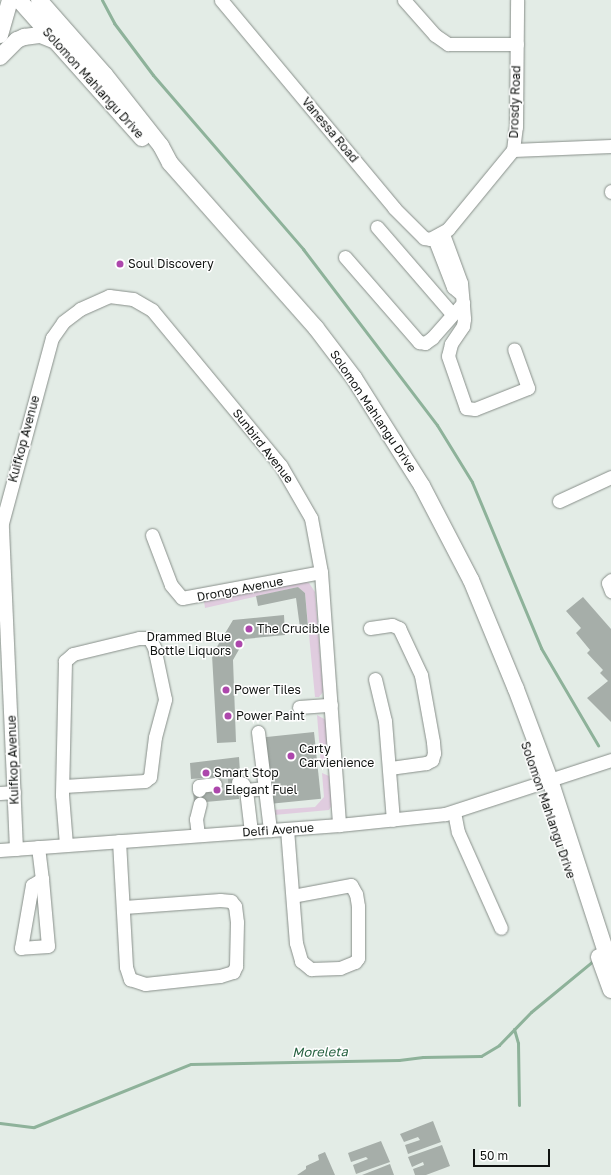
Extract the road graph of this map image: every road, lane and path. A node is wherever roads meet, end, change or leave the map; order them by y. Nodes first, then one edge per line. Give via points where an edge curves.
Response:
1 (10, 0) edge
2 (19, 0) edge
3 (39, 0) edge
4 (221, 0) edge
5 (404, 0) edge
6 (517, 0) edge
7 (0, 35) edge
8 (56, 41) junction
9 (517, 44) junction
10 (0, 57) edge
11 (611, 146) edge
12 (513, 150) junction
13 (170, 163) junction
14 (377, 227) dead end
15 (442, 234) junction
16 (345, 257) dead end
17 (461, 298) junction
18 (452, 314) junction
19 (63, 322) joint
20 (514, 349) dead end
21 (611, 477) edge
22 (559, 501) dead end
23 (152, 535) dead end
24 (321, 572) junction
25 (370, 628) dead end
26 (5, 672) edge
27 (375, 679) dead end
28 (331, 705) junction
29 (299, 707) dead end
30 (258, 732) dead end
31 (611, 760) edge
32 (389, 768) junction
33 (545, 782) junction
34 (215, 784) tunnel mouth
35 (64, 786) junction
36 (264, 788) junction
37 (0, 792) edge
38 (14, 792) junction
39 (454, 812) junction
40 (393, 820) junction
41 (339, 825) junction
42 (287, 829) junction
43 (270, 830) junction
44 (251, 832) junction
45 (198, 835) junction
46 (119, 842) junction
47 (66, 845) junction
48 (38, 847) junction
49 (16, 849) junction
50 (0, 850) edge
51 (42, 879) junction
52 (293, 896) junction
53 (124, 907) junction
54 (501, 928) dead end
55 (596, 936) junction
56 (611, 968) edge
57 (610, 988) edge

1 - 7 main road
2 - 8 main road, Solomon Mahlangu Drive
3 - 13 main road, Solomon Mahlangu Drive via 105,75 162,146
4 - 15 street, Vanessa Road via 394,208 424,238
5 - 9 street via 435,34 448,44
6 - 9 street, Drosdy Road
8 - 10 main road via 41,36 24,37
8 - 13 main road, Solomon Mahlangu Drive via 156,154
9 - 12 street, Drosdy Road
11 - 12 street
12 - 15 street, Drosdy Road
13 - 33 main road, Solomon Mahlangu Drive via 316,328 354,378 422,486 471,580 490,630 509,697
14 - 18 street
15 - 17 street via 453,287
16 - 18 street via 419,342 425,343 432,338
17 - 18 street
17 - 20 street via 464,322 450,344 448,356 466,408 475,410 528,388
19 - 24 street, Sunbird Avenue via 89,304 108,296 133,298 152,310 281,466 311,518
19 - 26 street, Kuifkop Avenue via 52,338 2,523
21 - 22 street
23 - 24 street, Drongo Avenue via 171,584 182,598
24 - 28 street, Sunbird Avenue
25 - 32 street via 392,625 399,628 421,675 433,742 432,760
26 - 38 street, Kuifkop Avenue
27 - 32 street via 385,721
28 - 29 street
28 - 41 street, Sunbird Avenue
30 - 36 street
31 - 33 street, Delfi Avenue
32 - 40 street
33 - 39 street, Delfi Avenue
33 - 55 main road, Solomon Mahlangu Drive
34 - 45 street via 199,786 196,819
35 - 35 street via 65,660 73,654 149,638 154,647 165,699 152,750 150,777 145,781
35 - 47 street
36 - 43 street
36 - 44 street via 242,786
37 - 38 street
38 - 49 street, Kuifkop Avenue
39 - 40 street, Delfi Avenue
39 - 54 street via 458,832
40 - 41 street, Delfi Avenue
41 - 42 street, Delfi Avenue
42 - 43 street, Delfi Avenue
42 - 52 street
43 - 44 street, Delfi Avenue
44 - 45 street, Delfi Avenue
45 - 46 street, Delfi Avenue
46 - 47 street, Delfi Avenue
46 - 53 street
47 - 48 street, Delfi Avenue
48 - 49 street, Delfi Avenue
48 - 51 street
49 - 50 street, Delfi Avenue
51 - 51 street via 48,946 21,948 32,885
52 - 52 street via 351,885 358,906 358,958 355,962 340,968 311,969 305,966 298,955
53 - 53 street via 126,967 128,975 135,982 145,984 220,976 233,972 236,966 237,922 235,906 231,901
55 - 56 main road, Solomon Mahlangu Drive
55 - 57 main road, Solomon Mahlangu Drive

